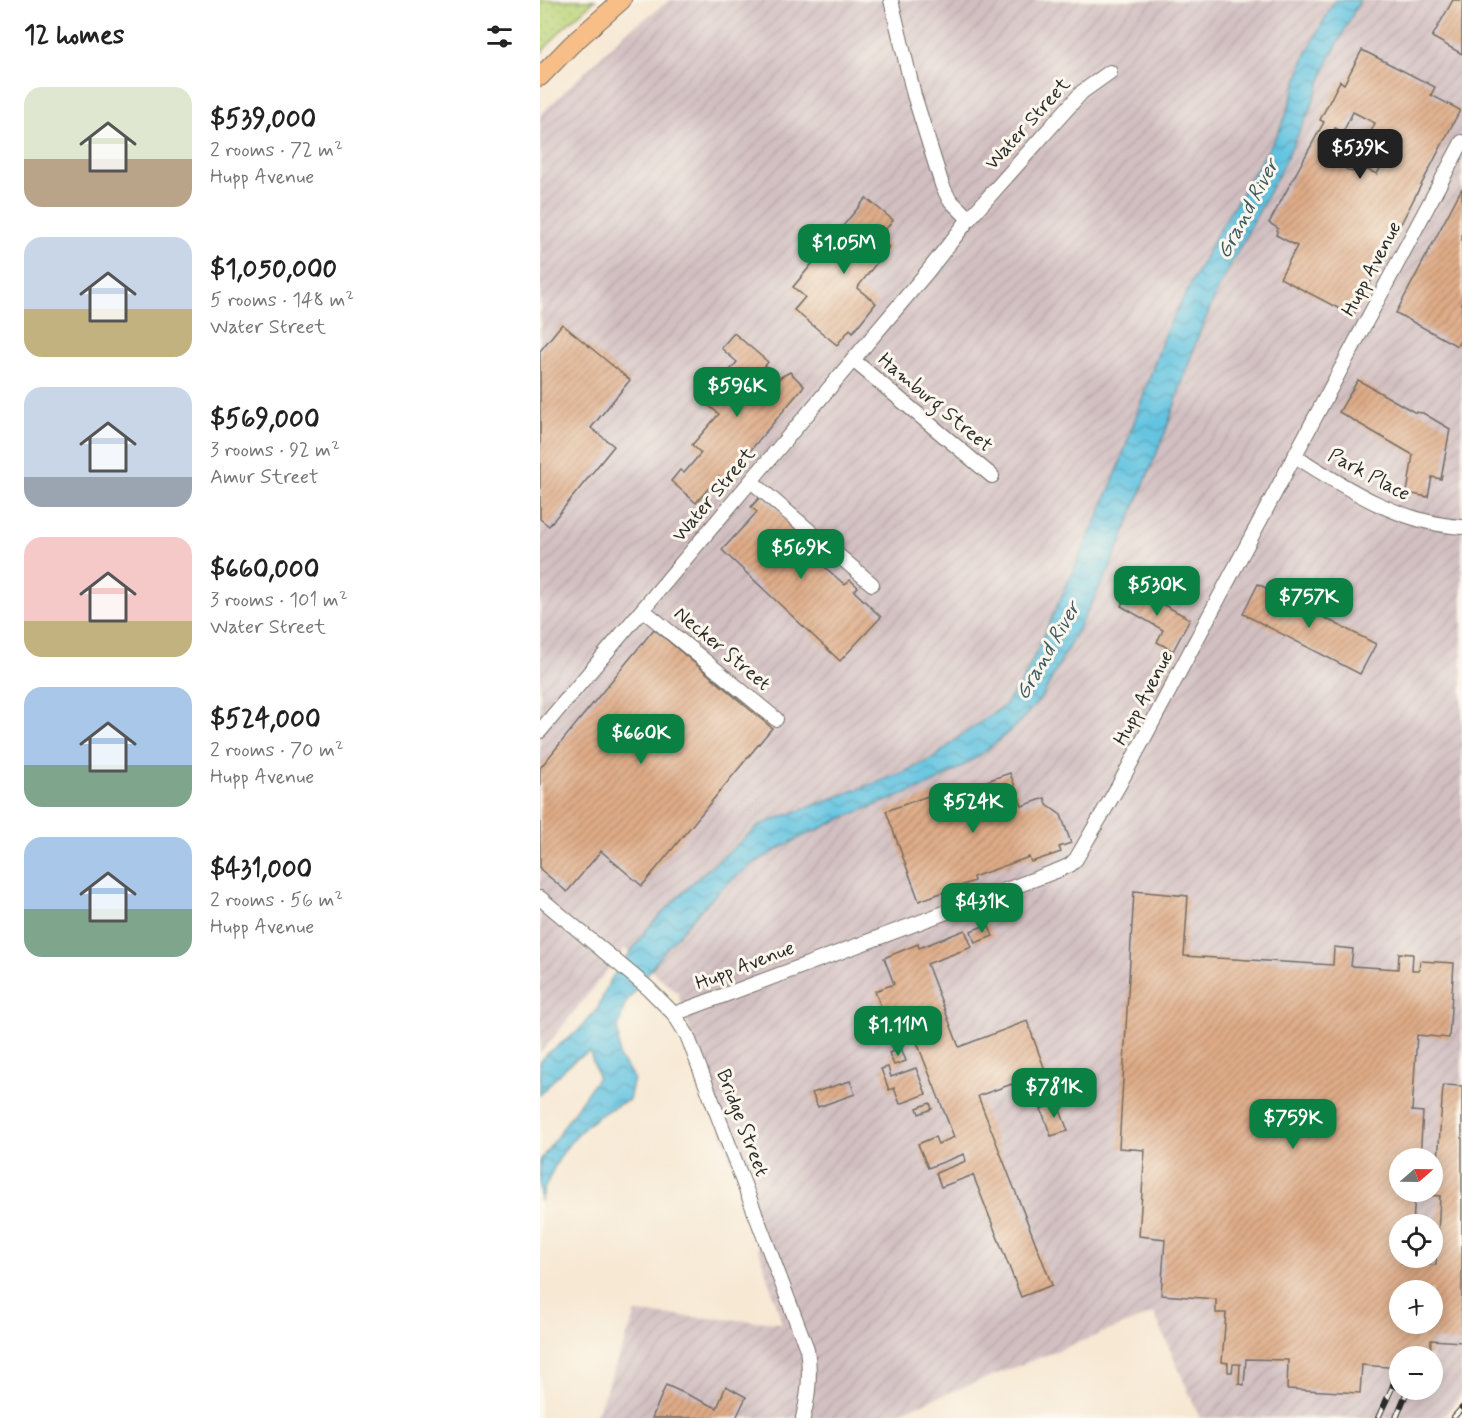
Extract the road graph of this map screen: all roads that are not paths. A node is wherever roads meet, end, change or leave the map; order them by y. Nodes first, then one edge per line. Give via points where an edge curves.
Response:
1 (622, 0) edge
2 (891, 0) edge
3 (1110, 72) dead end
4 (540, 77) edge
5 (1462, 142) edge
6 (969, 219) junction
7 (853, 360) junction
8 (1295, 456) junction
9 (992, 476) dead end
10 (751, 481) junction
11 (1462, 527) edge
12 (872, 584) dead end
13 (643, 610) junction
14 (776, 719) dead end
15 (540, 731) edge
16 (540, 898) edge
17 (674, 1014) junction
18 (802, 1418) edge

1 - 4 main road
2 - 6 street via 914,95 942,185 949,199
3 - 6 street, Water Street via 1082,92
5 - 8 street, Hupp Avenue
6 - 7 street, Water Street
7 - 9 street, Hamburg Street
7 - 10 street, Water Street
8 - 11 street, Park Place via 1375,504 1404,516
8 - 17 street, Hupp Avenue via 1119,785 1070,865
10 - 12 street
10 - 13 street, Water Street
13 - 14 street, Necker Street
13 - 15 street, Water Street
16 - 17 street, Bridge Street
17 - 18 street, Bridge Street via 687,1035 807,1348 810,1371

